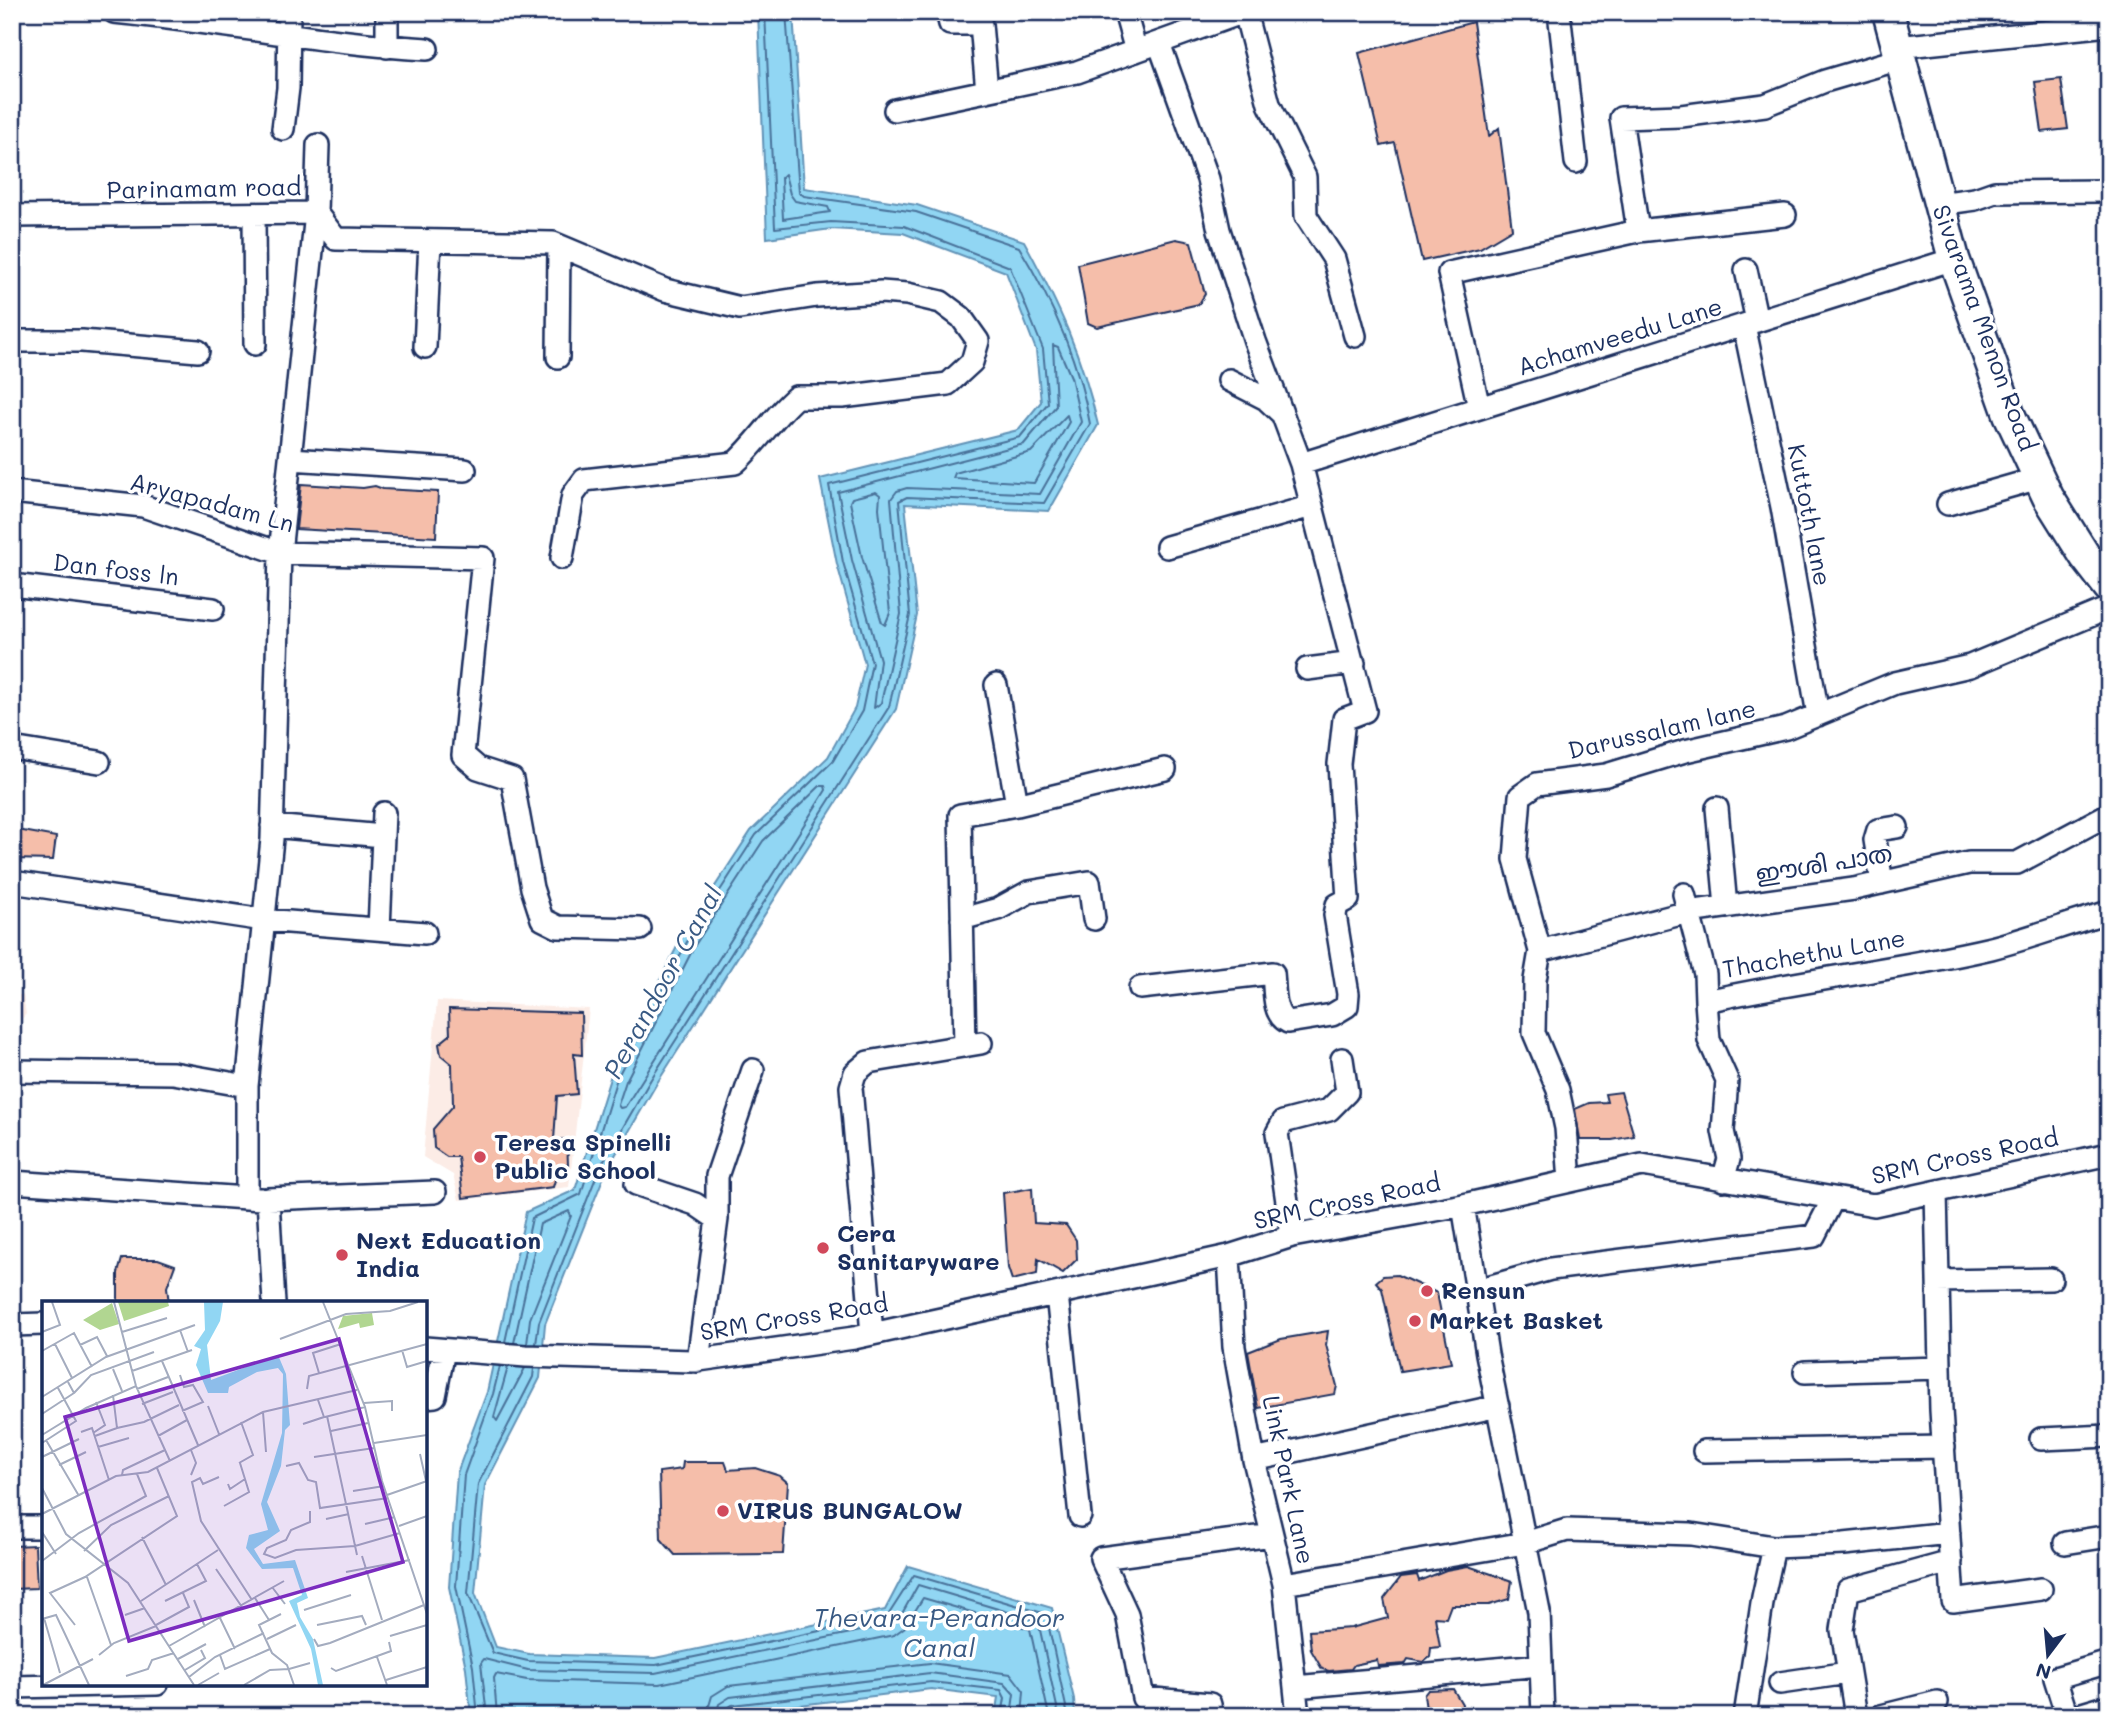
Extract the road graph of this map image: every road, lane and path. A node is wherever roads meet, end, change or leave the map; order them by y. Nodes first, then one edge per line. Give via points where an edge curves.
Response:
1 (114, 12) edge
2 (289, 12) edge
3 (387, 12) edge
4 (947, 12) edge
5 (1125, 12) edge
6 (1245, 12) edge
7 (1559, 12) edge
8 (1888, 12) edge
9 (2109, 26) edge
10 (289, 34) junction
11 (1159, 43) junction
12 (387, 47) junction
13 (427, 49) dead end
14 (1136, 51) junction
15 (1899, 53) junction
16 (987, 91) junction
17 (895, 110) dead end
18 (283, 129) dead end
19 (318, 145) dead end
20 (1576, 162) dead end
21 (2102, 191) dead end
22 (1938, 204) junction
23 (316, 213) junction
24 (254, 214) junction
25 (1784, 215) dead end
26 (12, 216) edge
27 (1638, 231) junction
28 (430, 241) junction
29 (556, 245) junction
30 (1954, 259) junction
31 (1746, 270) dead end
32 (1751, 323) junction
33 (1355, 336) dead end
34 (12, 341) edge
35 (255, 344) dead end
36 (425, 347) dead end
37 (198, 351) dead end
38 (558, 357) dead end
39 (1229, 380) dead end
40 (1479, 408) junction
41 (1283, 415) junction
42 (290, 459) junction
43 (1301, 464) junction
44 (466, 470) dead end
45 (2039, 478) junction
46 (12, 492) edge
47 (1948, 504) dead end
48 (1312, 506) junction
49 (1167, 547) dead end
50 (280, 553) junction
51 (562, 558) dead end
52 (12, 584) edge
53 (2109, 587) edge
54 (2109, 608) edge
55 (213, 609) dead end
56 (1354, 663) junction
57 (1307, 669) dead end
58 (996, 685) dead end
59 (1818, 715) junction
60 (12, 748) edge
61 (99, 762) dead end
62 (1165, 769) dead end
63 (1017, 805) junction
64 (1717, 808) dead end
65 (384, 813) dead end
66 (2109, 814) edge
67 (272, 826) junction
68 (1897, 827) dead end
69 (383, 836) junction
70 (12, 882) edge
71 (1882, 883) junction
72 (1686, 903) junction
73 (1726, 907) junction
74 (2109, 912) edge
75 (962, 919) junction
76 (1094, 919) dead end
77 (264, 920) junction
78 (379, 929) junction
79 (640, 929) dead end
80 (425, 933) dead end
81 (1540, 951) junction
82 (1140, 988) dead end
83 (1706, 1001) junction
84 (1342, 1059) dead end
85 (754, 1070) dead end
86 (12, 1071) edge
87 (247, 1086) junction
88 (2109, 1154) edge
89 (1723, 1180) junction
90 (1570, 1181) junction
91 (12, 1182) edge
92 (636, 1184) dead end
93 (435, 1192) dead end
94 (1936, 1192) junction
95 (258, 1199) junction
96 (1833, 1199) junction
97 (1464, 1205) junction
98 (717, 1219) junction
99 (1292, 1236) junction
100 (1229, 1256) junction
101 (2050, 1279) dead end
102 (1938, 1281) junction
103 (1477, 1290) junction
104 (1057, 1294) junction
105 (274, 1301) edge
106 (42, 1324) edge
107 (12, 1325) edge
108 (872, 1334) junction
109 (435, 1349) edge
110 (698, 1360) junction
111 (1940, 1368) junction
112 (1805, 1372) dead end
113 (427, 1397) edge
114 (1498, 1406) junction
115 (2109, 1436) edge
116 (2041, 1439) dead end
117 (1944, 1447) junction
118 (1704, 1451) dead end
119 (1254, 1460) junction
120 (1080, 1516) dead end
121 (12, 1527) edge
122 (42, 1527) edge
123 (1949, 1533) junction
124 (1272, 1535) junction
125 (2109, 1536) edge
126 (2065, 1543) dead end
127 (1525, 1544) junction
128 (1774, 1547) junction
129 (1951, 1562) junction
130 (1284, 1584) junction
131 (2041, 1588) dead end
132 (2109, 1662) edge
133 (1541, 1665) junction
134 (1848, 1673) junction
135 (1780, 1683) dead end
136 (60, 1686) edge
137 (12, 1687) edge
138 (1295, 1687) junction
139 (1937, 1702) dead end
140 (2109, 1706) edge
141 (1211, 1716) edge
142 (1298, 1716) edge
143 (1543, 1716) edge
144 (1745, 1716) edge
145 (1856, 1716) edge
146 (1881, 1716) edge
147 (2067, 1716) edge
148 (2075, 1716) edge

1 - 10 street
2 - 10 street
3 - 12 street
4 - 16 street via 950,24 981,24
5 - 14 street
6 - 11 street
6 - 33 street via 1269,104 1306,177 1306,216 1334,259
7 - 20 street
8 - 15 street, Sivarama Menon Road
9 - 15 street
10 - 12 street
10 - 18 street
11 - 14 street
11 - 41 street
12 - 13 street
14 - 16 street via 1077,72
15 - 22 street, Sivarama Menon Road
15 - 27 street via 1765,105 1621,118
16 - 17 street
19 - 23 street
21 - 22 street via 1995,192
22 - 30 street, Sivarama Menon Road
23 - 24 street, Parinamam road
23 - 28 street, Parinamam road via 336,239
23 - 42 street
24 - 26 street, Parinamam road
24 - 35 street
25 - 27 street
27 - 40 street via 1449,273
28 - 29 street, Parinamam road
28 - 36 street
29 - 38 street
29 - 51 street via 665,290 740,308 881,292 941,302 961,317 978,341 972,362 948,384 842,397 796,397 772,417 735,463 584,481 573,495
30 - 32 street, Achamveedu Lane
30 - 45 street, Sivarama Menon Road via 2009,414
31 - 32 street, Kuttoth lane
32 - 40 street, Achamveedu Lane
32 - 59 street, Kuttoth lane
34 - 37 street via 82,341
39 - 41 street via 1266,398
40 - 43 street, Achamveedu Lane
41 - 43 street
42 - 44 street
42 - 50 street
43 - 48 street
45 - 47 street
45 - 53 street, Sivarama Menon Road
46 - 50 street, Aryapadam Ln via 143,506
48 - 49 street
48 - 56 street
50 - 67 street
50 - 79 street, Aryapadam Ln via 483,558 463,755 478,768 512,779 542,919 558,927
52 - 55 street, Dan foss ln
54 - 59 street, Darussalam lane via 1970,666 1895,682
56 - 57 street
56 - 82 street via 1365,711 1344,719 1339,764 1349,899 1337,905 1335,915 1349,994 1347,1006 1332,1015 1288,1023 1277,1011 1273,972
58 - 63 street
59 - 81 street, Darussalam lane via 1786,728 1606,775 1537,784 1520,796 1516,859
60 - 61 street
62 - 63 street
63 - 75 street via 960,815
64 - 73 street
65 - 69 street
66 - 71 street, ഈശി പാത via 2017,863 1969,863
67 - 69 street
67 - 77 street
68 - 71 street via 1878,830 1875,840
69 - 78 street
70 - 77 street
71 - 73 street, ഈശി പാത
72 - 73 street, ഈശി പാത
72 - 81 street, ഈശി പാത
72 - 83 street via 1705,974
74 - 83 street, Thachethu Lane via 1993,947
75 - 76 street via 999,909 1029,892 1089,882
75 - 108 street via 973,1044 868,1062 856,1073 851,1087
77 - 78 street
77 - 87 street
78 - 80 street
81 - 90 street, Darussalam lane via 1534,1033 1558,1090
83 - 89 street, Thachethu Lane via 1709,1040 1727,1080 1723,1131 1729,1159
84 - 99 street via 1347,1092 1329,1110 1283,1122 1277,1133
85 - 98 street via 717,1176
86 - 87 street via 173,1073
87 - 95 street
88 - 94 street, SRM Cross Road
89 - 90 street, SRM Cross Road via 1642,1166
89 - 96 street, SRM Cross Road
90 - 97 street, SRM Cross Road
91 - 95 street
92 - 98 street via 695,1204
93 - 95 street
94 - 96 street, SRM Cross Road via 1874,1205
94 - 102 street
95 - 105 street
96 - 103 street via 1814,1236 1551,1269
97 - 99 street, SRM Cross Road
97 - 103 street
98 - 110 street
99 - 100 street, SRM Cross Road
100 - 104 street, SRM Cross Road
100 - 119 street, Link Park Lane via 1234,1346
101 - 102 street
102 - 111 street
103 - 114 street
104 - 108 street, SRM Cross Road
104 - 120 street
106 - 107 street
108 - 110 street, SRM Cross Road
109 - 110 street, SRM Cross Road
109 - 113 street via 435,1395
111 - 112 street
111 - 117 street
114 - 119 street
114 - 127 street
115 - 116 street
117 - 118 street
117 - 123 street
119 - 124 street, Link Park Lane
121 - 122 street
123 - 128 street
123 - 129 street
124 - 130 street, Link Park Lane
124 - 141 street via 1101,1558 1127,1614 1143,1698 1210,1704
125 - 126 street
127 - 128 street via 1567,1530 1691,1534
127 - 130 street
127 - 133 street via 1539,1612
128 - 144 street
129 - 131 street via 1953,1601
129 - 134 street via 1848,1590 1842,1630
130 - 138 street, Link Park Lane
132 - 147 street via 2055,1678
133 - 138 street
133 - 143 street
134 - 135 street
134 - 145 street
136 - 137 street
138 - 142 street, Link Park Lane
139 - 146 street
140 - 148 street

